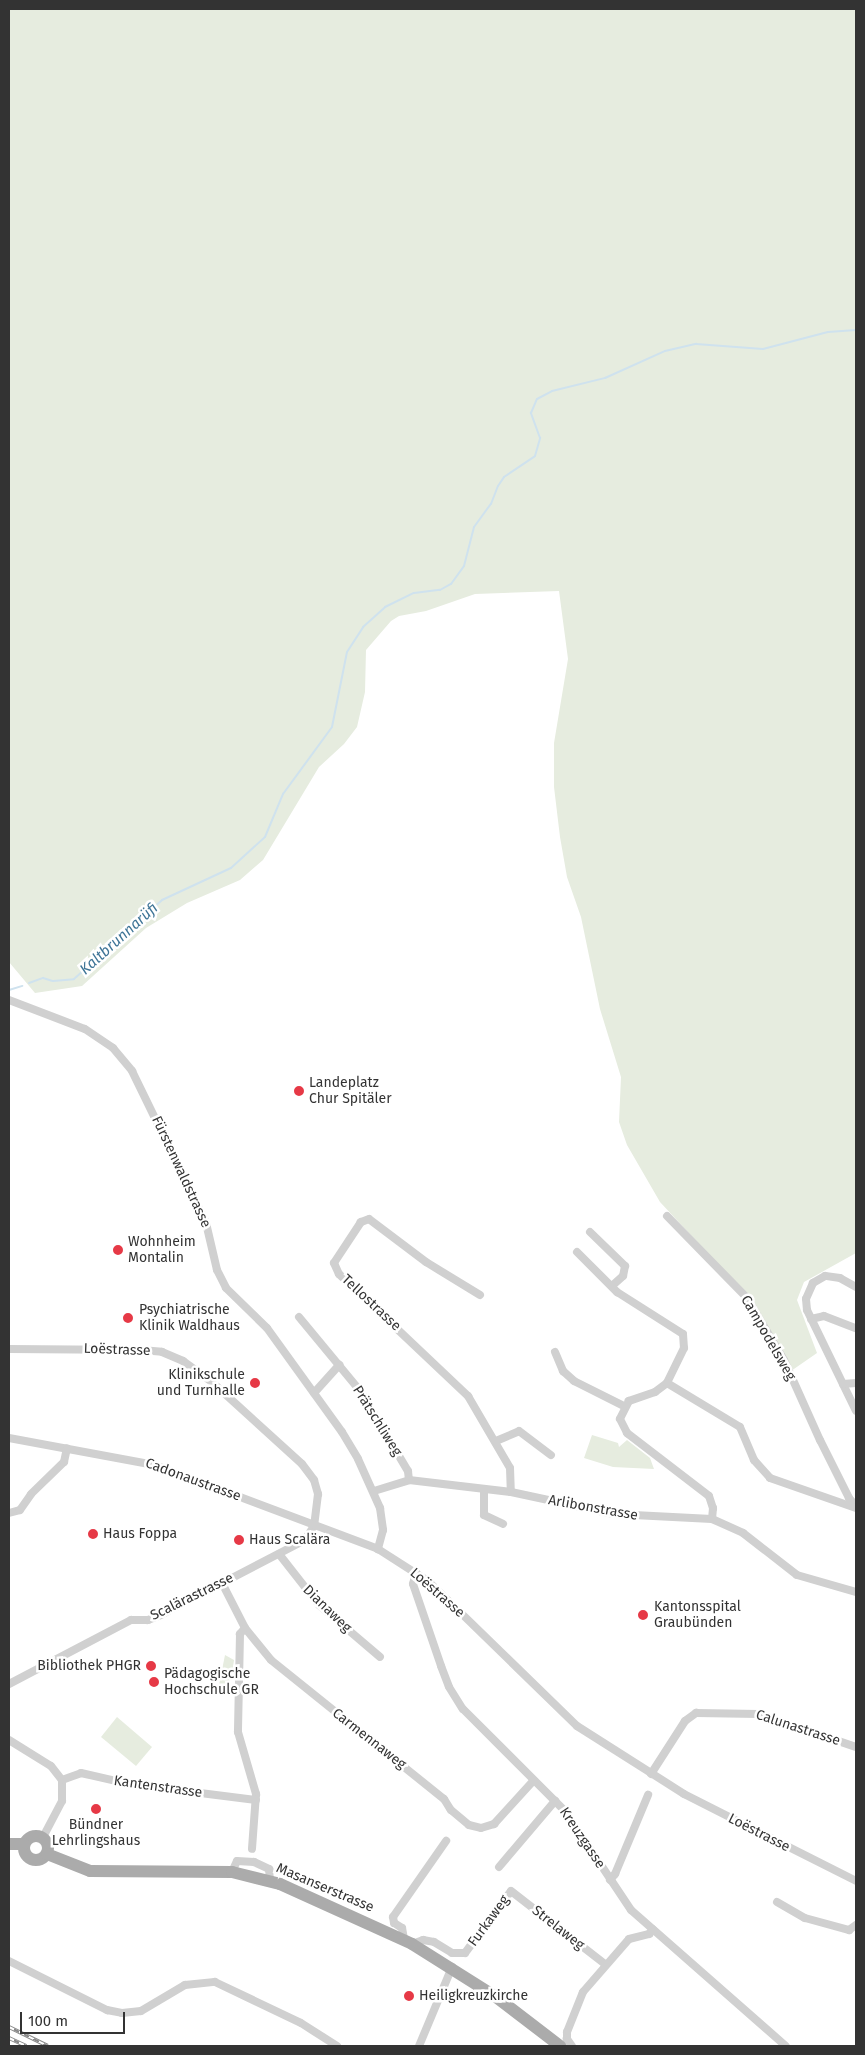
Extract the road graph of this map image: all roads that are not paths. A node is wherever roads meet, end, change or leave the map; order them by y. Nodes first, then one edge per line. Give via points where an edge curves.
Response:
1 (9, 1000) edge
2 (667, 1216) dead end
3 (590, 1232) dead end
4 (577, 1252) dead end
5 (612, 1286) junction
6 (856, 1287) edge
7 (480, 1295) dead end
8 (300, 1317) dead end
9 (811, 1319) junction
10 (856, 1328) edge
11 (9, 1350) edge
12 (556, 1352) dead end
13 (340, 1365) junction
14 (668, 1383) junction
15 (856, 1383) edge
16 (843, 1384) junction
17 (314, 1393) junction
18 (624, 1406) junction
19 (856, 1411) edge
20 (9, 1438) edge
21 (496, 1442) junction
22 (68, 1448) junction
23 (551, 1455) dead end
24 (409, 1480) junction
25 (484, 1489) junction
26 (374, 1491) junction
27 (510, 1492) junction
28 (856, 1507) edge
29 (9, 1513) edge
30 (712, 1519) junction
31 (503, 1524) dead end
32 (314, 1526) junction
33 (378, 1549) junction
34 (279, 1554) junction
35 (416, 1572) junction
36 (222, 1584) junction
37 (856, 1592) edge
38 (246, 1628) junction
39 (380, 1657) dead end
40 (9, 1684) edge
41 (9, 1740) edge
42 (856, 1747) edge
43 (651, 1774) junction
44 (62, 1780) junction
45 (534, 1780) junction
46 (648, 1795) dead end
47 (256, 1800) junction
48 (556, 1801) junction
49 (43, 1837) junction
50 (446, 1841) dead end
51 (9, 1844) edge
52 (24, 1844) junction
53 (252, 1849) dead end
54 (47, 1854) junction
55 (499, 1867) dead end
56 (610, 1880) junction
57 (856, 1881) edge
58 (511, 1891) joint
59 (777, 1902) dead end
60 (856, 1925) edge
61 (653, 1929) junction
62 (408, 1941) junction
63 (9, 1961) edge
64 (606, 1965) junction
65 (452, 1967) junction
66 (338, 2046) edge
67 (419, 2046) edge
68 (560, 2046) edge
69 (572, 2046) edge
70 (786, 2046) edge

1 - 17 street, Fürstenwaldstrasse via 85,1029 123,1058 138,1081 206,1223 217,1270 226,1288 266,1328
2 - 28 street, Campodelsweg via 747,1298 784,1360 820,1440
3 - 5 street via 625,1266 623,1276
4 - 5 street
5 - 14 street via 683,1334 684,1348
6 - 9 street via 835,1277 819,1279 809,1289 806,1299
7 - 21 street, Tellostrasse via 426,1262 369,1219 361,1222 334,1263 340,1274 460,1386
8 - 13 street, Prätschliweg
9 - 10 street via 824,1316
9 - 16 street
11 - 32 street, Loëstrasse via 141,1350 162,1352 183,1361 213,1383 309,1471 318,1494
12 - 18 street via 562,1371 574,1381
13 - 17 street
13 - 24 street, Prätschliweg via 377,1416 408,1471
14 - 18 street
14 - 28 street via 740,1427 754,1460 770,1478
15 - 16 street
16 - 19 street
17 - 26 street, Fürstenwaldstrasse via 342,1432
18 - 30 street via 620,1419 622,1427 709,1496 714,1508
20 - 22 street, Cadonaustrasse
21 - 23 street via 519,1431
21 - 27 street, Tellostrasse via 510,1468
22 - 29 street via 64,1462 31,1494 20,1510
22 - 32 street, Cadonaustrasse via 155,1465
24 - 25 street, Arlibonstrasse
24 - 26 street, Arlibonstrasse
25 - 27 street, Arlibonstrasse
25 - 31 street via 484,1515
26 - 33 street, Fürstenwaldstrasse via 384,1523
27 - 30 street, Arlibonstrasse via 614,1514
30 - 37 street, Arlibonstrasse via 743,1534 797,1575
32 - 33 street, Loëstrasse
32 - 34 street, Scalärastrasse via 305,1540
33 - 35 street, Loëstrasse
34 - 36 street, Scalärastrasse
34 - 39 street, Dianaweg via 319,1605
35 - 43 street, Loëstrasse via 555,1708
35 - 45 street, Kreuzgasse via 413,1584 453,1696
36 - 38 street, Carmennaweg
36 - 40 street, Scalärastrasse via 156,1617 131,1620
38 - 45 street, Carmennaweg via 271,1660 291,1678 444,1799 451,1810 469,1824 481,1828 494,1824
38 - 47 street via 240,1634 238,1732 253,1777
41 - 44 street via 51,1766
42 - 43 street, Calunastrasse via 759,1714 696,1713 685,1721
43 - 57 street, Loëstrasse
44 - 47 street, Kantenstrasse via 82,1773 128,1784
44 - 49 street via 62,1801
45 - 48 street, Kreuzgasse
46 - 56 street
47 - 53 street
48 - 55 street
48 - 56 street, Kreuzgasse
49 - 52 main road via 32,1836
49 - 54 main road via 48,1846
50 - 62 street via 393,1917
51 - 52 main road
52 - 54 main road via 27,1856 34,1860
54 - 62 main road, Masanserstrasse via 90,1871 232,1872 270,1880
56 - 61 street, Kreuzgasse via 631,1910
58 - 62 street, Furkaweg via 465,1953 452,1953 430,1941
58 - 64 street, Strelaweg
59 - 60 street via 805,1918 849,1930
61 - 64 street via 649,1934 633,1936
61 - 70 street, Kreuzgasse
62 - 65 main road, Masanserstrasse
63 - 66 street via 108,2010 122,2013 141,2011 185,1985 215,1982 301,2023
64 - 69 street via 583,1992 571,2016 567,2039
65 - 67 street
65 - 68 main road, Masanserstrasse

